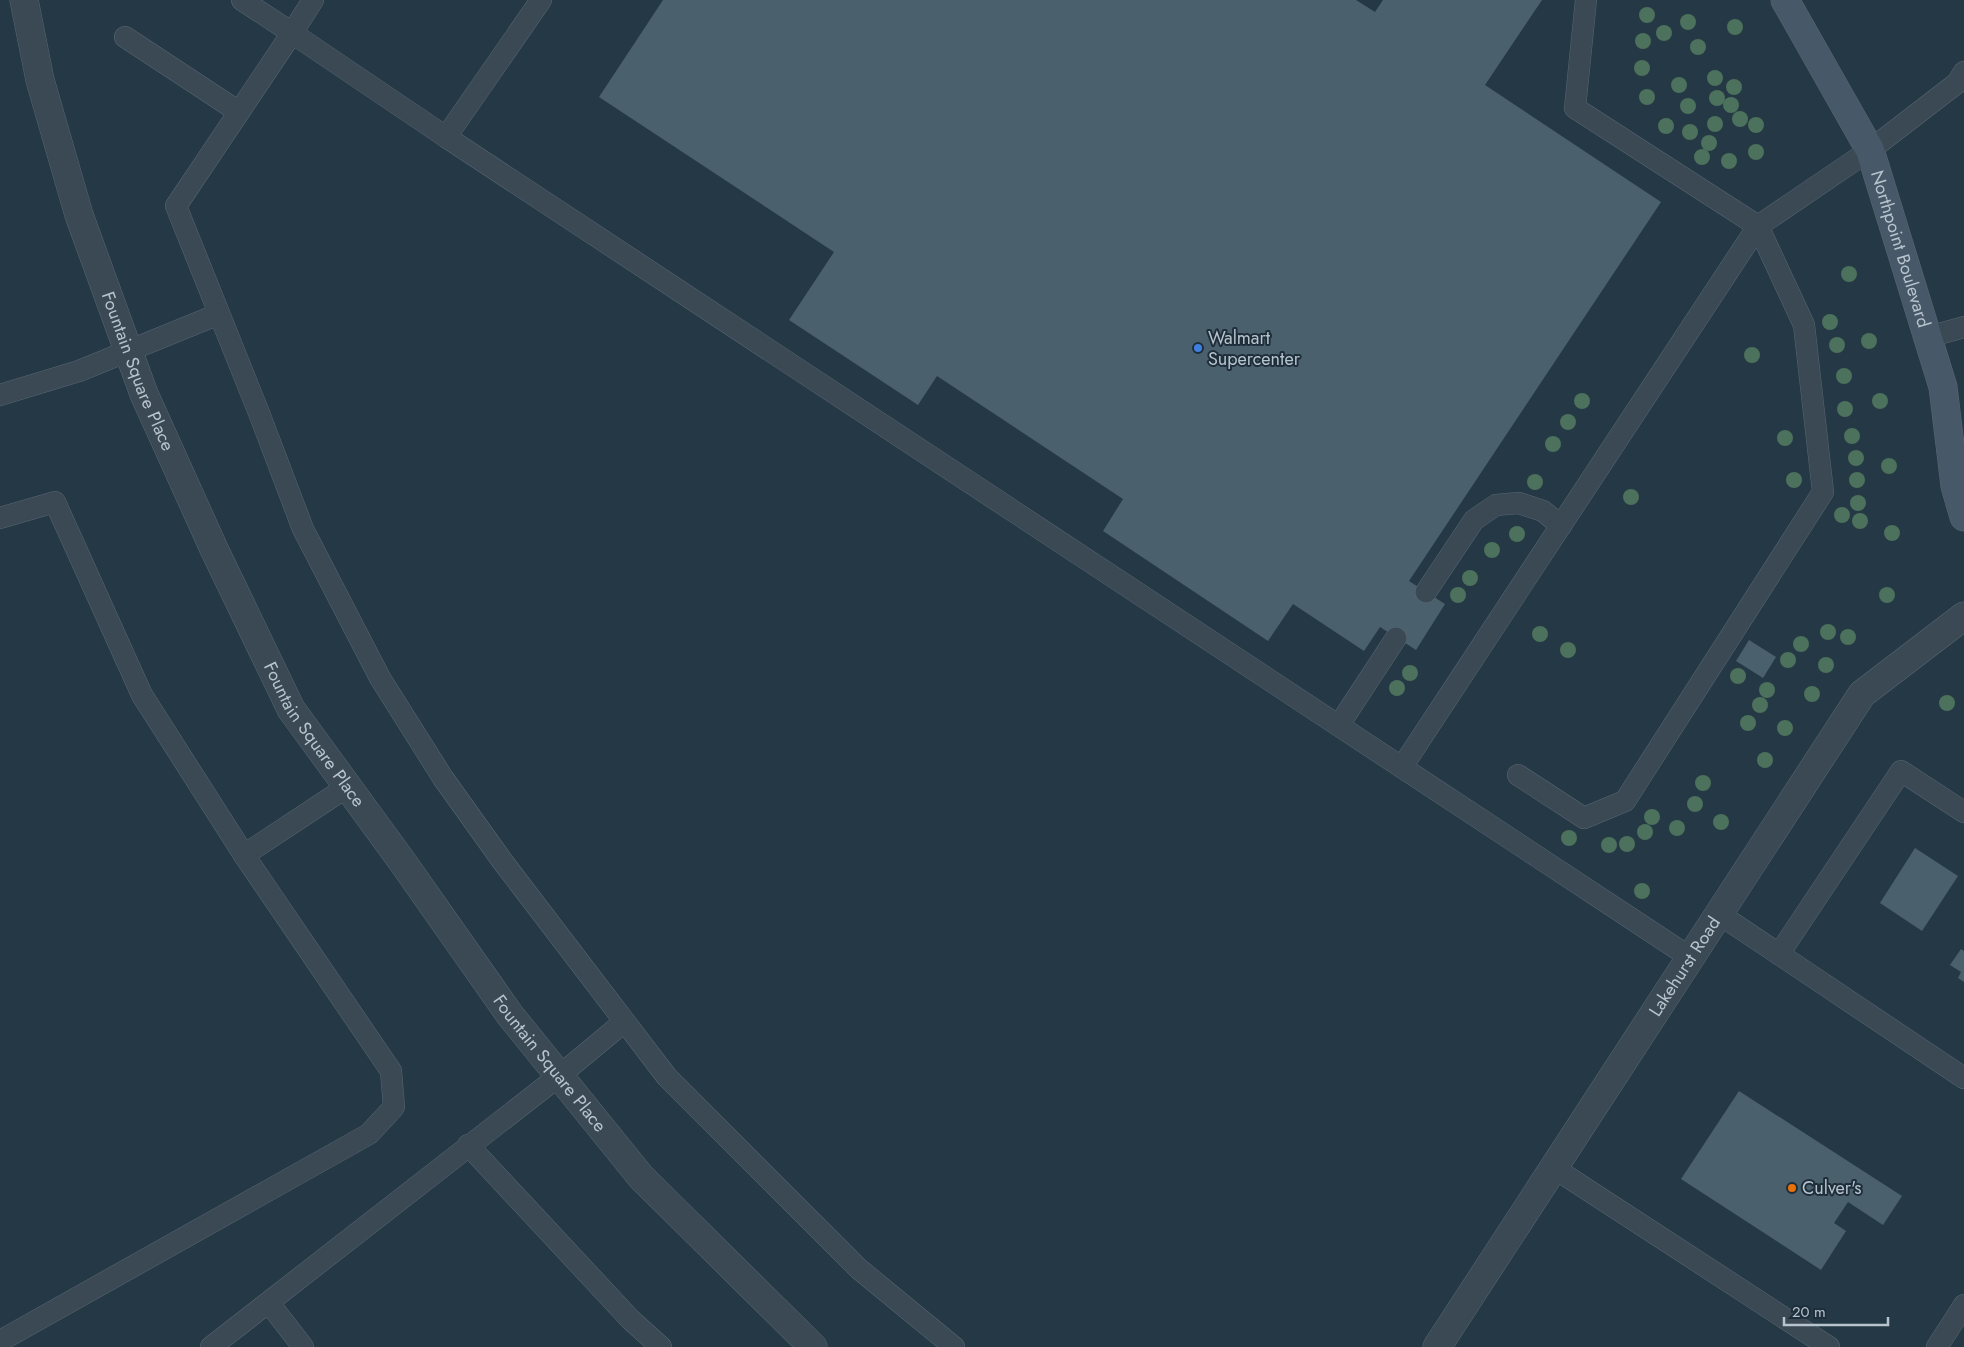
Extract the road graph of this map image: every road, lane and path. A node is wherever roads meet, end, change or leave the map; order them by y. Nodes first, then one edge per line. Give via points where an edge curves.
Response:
1 (24, 0) edge
2 (242, 0) edge
3 (312, 0) edge
4 (541, 0) edge
5 (1586, 0) edge
6 (1785, 0) edge
7 (292, 33) junction
8 (124, 37) dead end
9 (1962, 84) edge
10 (239, 112) junction
11 (446, 137) junction
12 (1870, 150) junction
13 (1758, 226) junction
14 (219, 314) junction
15 (1964, 327) edge
16 (1928, 337) junction
17 (128, 351) junction
18 (0, 395) edge
19 (1964, 517) edge
20 (0, 518) edge
21 (1561, 526) junction
22 (1426, 592) dead end
23 (1964, 616) edge
24 (1396, 638) dead end
25 (1339, 725) junction
26 (1402, 767) junction
27 (1518, 775) dead end
28 (347, 787) junction
29 (1964, 812) edge
30 (244, 855) junction
31 (1719, 914) junction
32 (1779, 954) junction
33 (1691, 958) junction
34 (624, 1022) junction
35 (559, 1076) junction
36 (1964, 1078) edge
37 (468, 1145) junction
38 (1554, 1168) junction
39 (269, 1303) junction
40 (1964, 1305) edge
41 (0, 1341) edge
42 (211, 1347) edge
43 (303, 1347) edge
44 (661, 1347) edge
45 (813, 1347) edge
46 (954, 1347) edge
47 (1437, 1347) edge
48 (1829, 1347) edge
49 (1937, 1347) edge

1 - 17 street, Fountain Square Place via 40,80 79,215
2 - 7 lane
3 - 7 lane
4 - 11 lane
5 - 13 lane via 1575,108
6 - 12 main road, Northpoint Boulevard
7 - 10 lane
7 - 11 lane
8 - 10 lane
9 - 12 lane
10 - 14 lane via 176,206
11 - 25 lane
12 - 13 lane
12 - 16 main road, Northpoint Boulevard
13 - 21 lane
13 - 27 lane via 1804,325 1823,492 1625,801 1584,818
14 - 17 lane
14 - 34 lane via 303,528 380,678 443,778
15 - 16 lane
16 - 19 main road, Northpoint Boulevard via 1943,387 1955,486
17 - 18 lane
17 - 28 street, Fountain Square Place via 214,549 291,709
20 - 30 lane via 55,502 142,695
21 - 22 lane via 1543,511 1519,503 1496,505 1474,520
21 - 26 lane
23 - 31 street, Lakehurst Road via 1862,694
24 - 25 lane
25 - 26 lane
26 - 33 lane
28 - 30 lane
28 - 35 street, Fountain Square Place via 510,1015
29 - 32 lane via 1901,771
30 - 41 lane via 391,1071 394,1107 369,1134
31 - 32 lane
31 - 33 street, Lakehurst Road
32 - 36 lane
33 - 38 street, Lakehurst Road
34 - 35 lane
34 - 46 lane via 667,1077 859,1269
35 - 37 lane
35 - 45 street, Fountain Square Place via 641,1177
37 - 39 lane
37 - 44 lane via 631,1320
38 - 47 street, Lakehurst Road
38 - 48 lane
39 - 42 lane
39 - 43 lane
40 - 49 lane

